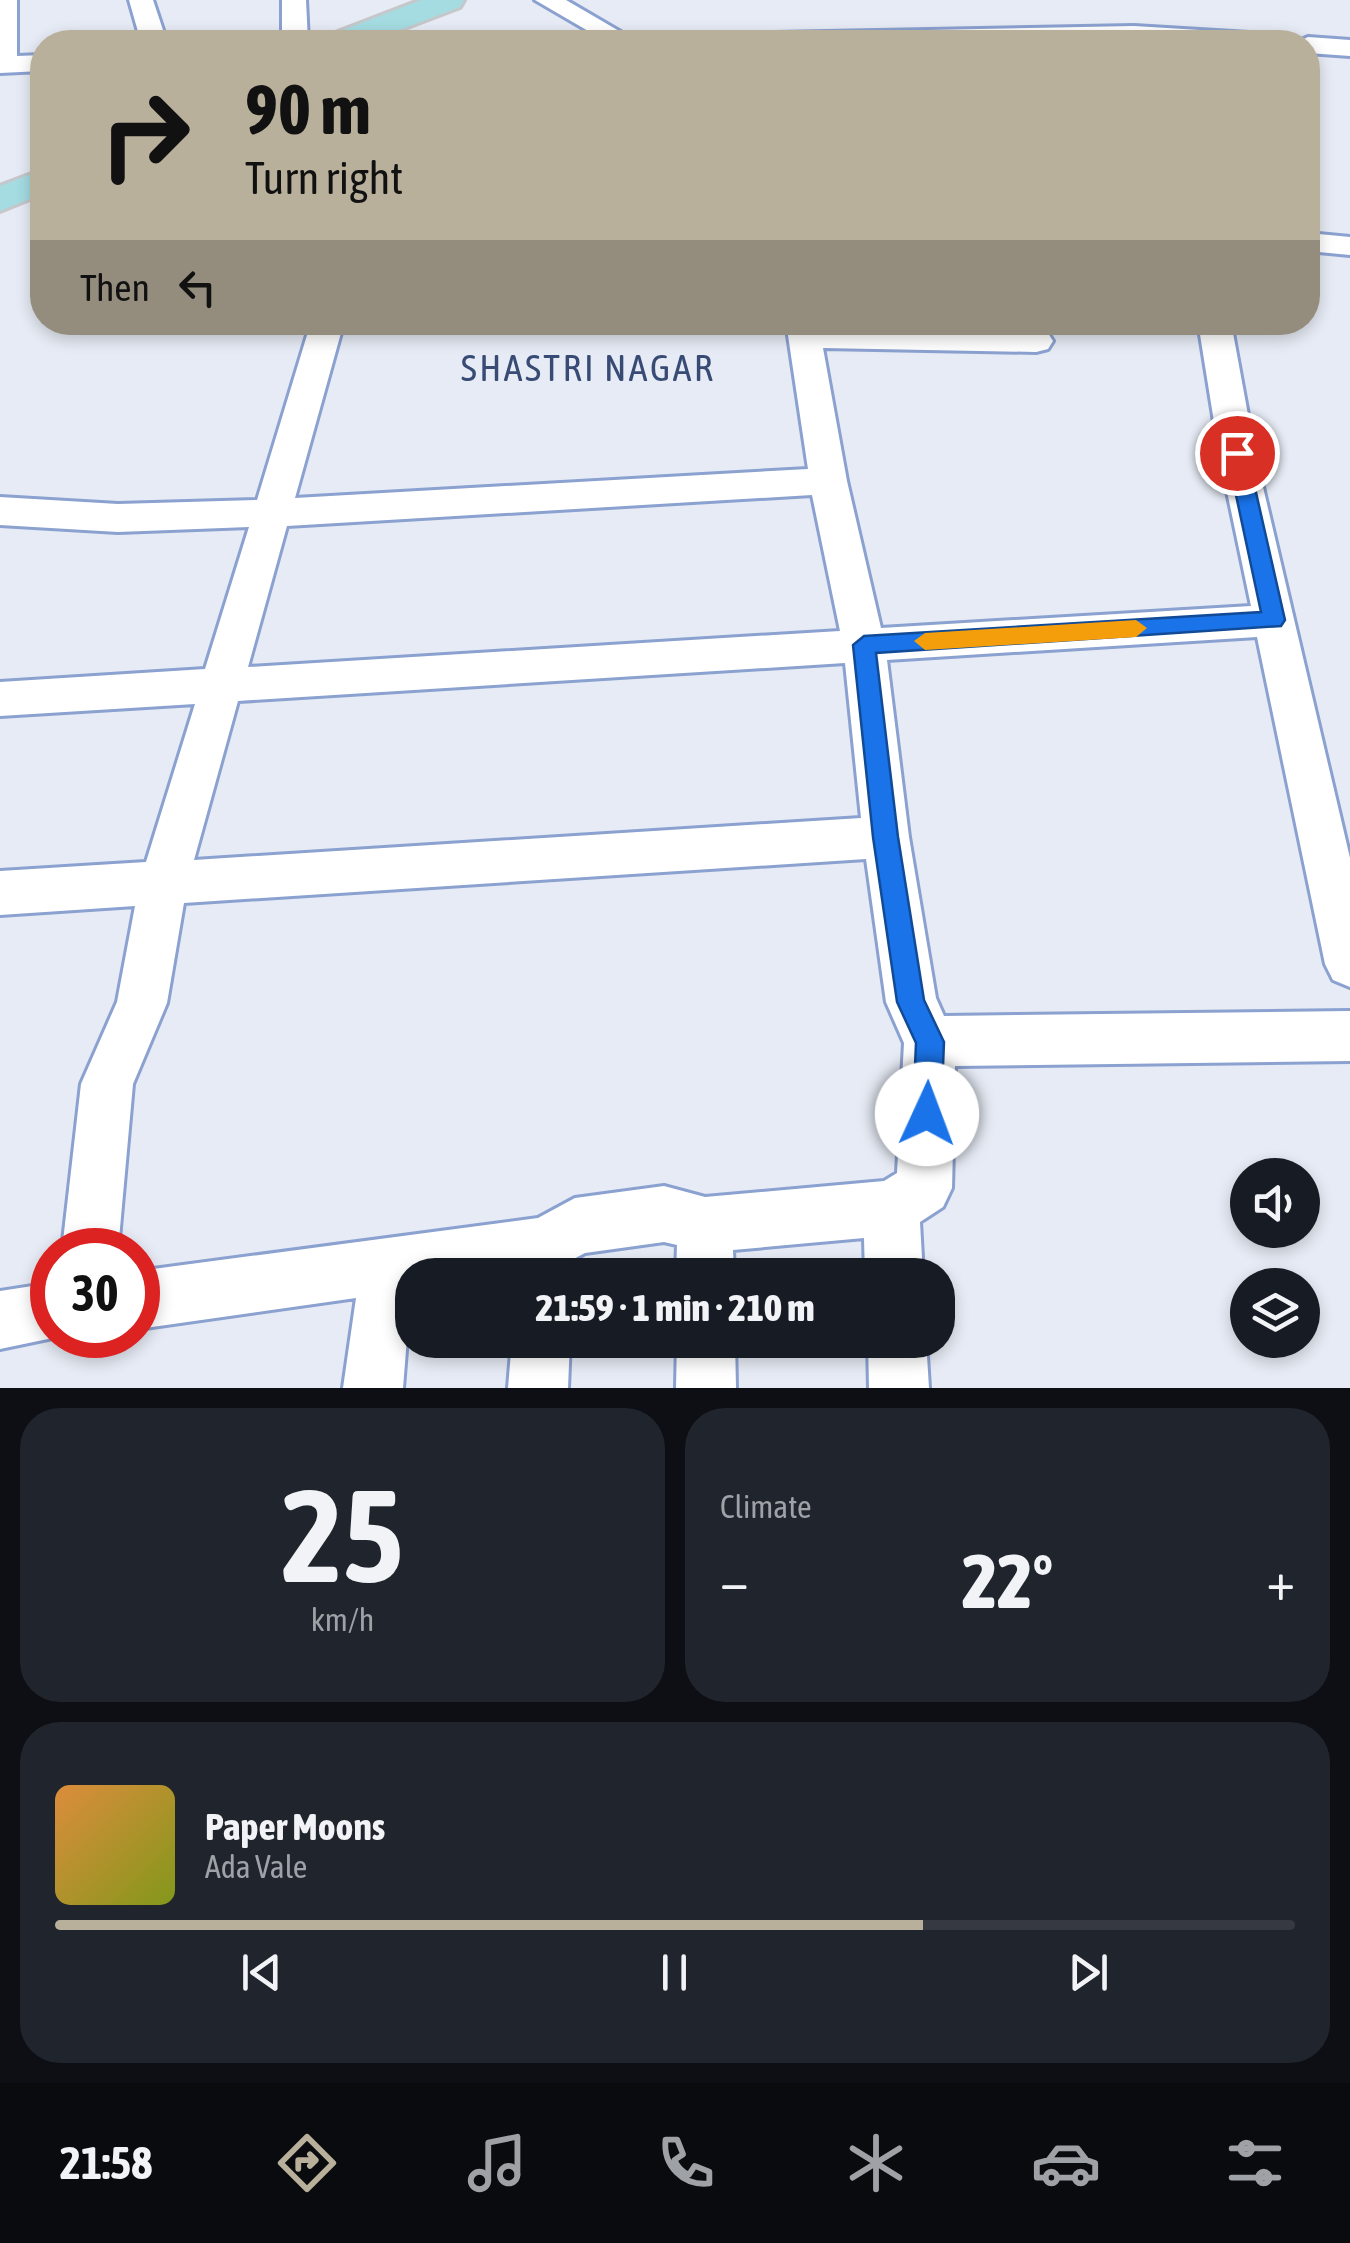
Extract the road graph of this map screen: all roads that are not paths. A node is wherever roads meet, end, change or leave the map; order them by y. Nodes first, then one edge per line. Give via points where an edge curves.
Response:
1 (5, 0) edge
2 (140, 0) edge
3 (294, 0) edge
4 (547, 0) edge
5 (1118, 0) edge
6 (463, 3) edge
7 (150, 30) edge
8 (294, 30) edge
9 (379, 30) edge
10 (408, 30) edge
11 (603, 30) edge
12 (1128, 30) edge
13 (1320, 46) edge
14 (1350, 48) edge
15 (30, 64) edge
16 (2, 65) edge
17 (30, 167) edge
18 (0, 180) edge
19 (30, 186) edge
20 (0, 200) edge
21 (1320, 243) edge
22 (1350, 246) edge
23 (324, 335) edge
24 (803, 335) edge
25 (919, 335) edge
26 (1217, 335) edge
27 (1036, 340) dead end
28 (828, 481) junction
29 (0, 512) edge
30 (271, 513) junction
31 (1274, 620) junction
32 (864, 645) junction
33 (221, 685) junction
34 (0, 700) edge
35 (886, 837) junction
36 (1338, 854) edge
37 (163, 885) junction
38 (0, 894) edge
39 (1350, 964) edge
40 (1350, 1036) edge
41 (930, 1042) junction
42 (891, 1208) junction
43 (92, 1228) edge
44 (705, 1250) edge
45 (548, 1258) edge
46 (893, 1258) edge
47 (389, 1265) junction
48 (395, 1265) edge
49 (160, 1297) edge
50 (30, 1315) edge
51 (0, 1320) edge
52 (540, 1358) edge
53 (706, 1358) edge
54 (898, 1358) edge
55 (372, 1388) edge
56 (538, 1388) edge
57 (706, 1388) edge
58 (899, 1388) edge

1 - 16 street
2 - 7 street
3 - 8 street
4 - 11 street
5 - 12 street
6 - 9 main road
6 - 10 main road
13 - 14 street
15 - 16 street
17 - 18 main road
19 - 20 main road
21 - 22 street
23 - 30 street
24 - 28 street
25 - 27 street
26 - 31 street
28 - 30 street
28 - 32 street
29 - 30 street via 118,518
30 - 33 street
31 - 32 street
31 - 36 street
32 - 33 street
32 - 35 street
33 - 34 street
33 - 37 street
35 - 37 street
35 - 41 street via 911,1002
36 - 39 street
37 - 38 street
37 - 43 street via 142,1003 106,1084
40 - 41 street
41 - 42 street via 924,1188
42 - 44 street
42 - 46 street
44 - 45 street via 664,1214 575,1226
47 - 48 street
47 - 49 street
47 - 55 street
50 - 51 street
52 - 56 street
53 - 57 street
54 - 58 street

